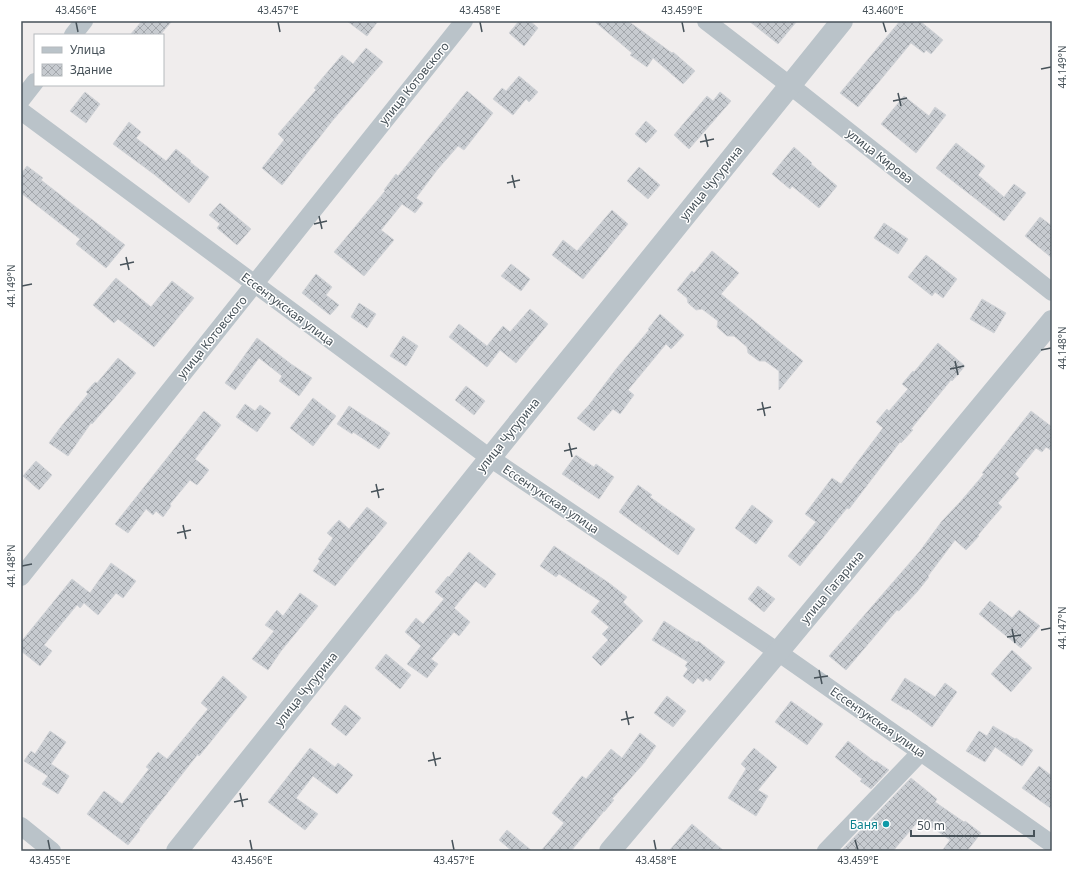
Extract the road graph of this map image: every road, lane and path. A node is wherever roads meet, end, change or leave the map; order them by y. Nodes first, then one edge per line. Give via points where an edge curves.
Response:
1 (84, 21) edge
2 (464, 21) edge
3 (706, 21) edge
4 (842, 21) edge
5 (74, 34) edge
6 (34, 83) edge
7 (790, 85) junction
8 (21, 100) edge
9 (21, 111) edge
10 (255, 284) junction
11 (1052, 292) edge
12 (1052, 321) edge
13 (490, 458) junction
14 (21, 577) edge
15 (778, 652) junction
16 (921, 752) junction
17 (21, 826) edge
18 (1052, 844) edge
19 (52, 851) edge
20 (177, 851) edge
21 (610, 851) edge
22 (826, 851) edge

1 - 5 street
2 - 10 street, улица Котовского
3 - 7 street, улица Кирова
4 - 7 street, улица Чугурина
6 - 8 street
7 - 11 street, улица Кирова
7 - 13 street, улица Чугурина
9 - 10 street, Ессентукская улица
10 - 13 street, Ессентукская улица
10 - 14 street, улица Котовского
12 - 15 street, улица Гагарина
13 - 15 street, Ессентукская улица
13 - 20 street, улица Чугурина
15 - 16 street, Ессентукская улица
15 - 21 street, улица Гагарина
16 - 18 street, Ессентукская улица
16 - 22 street
17 - 19 street

